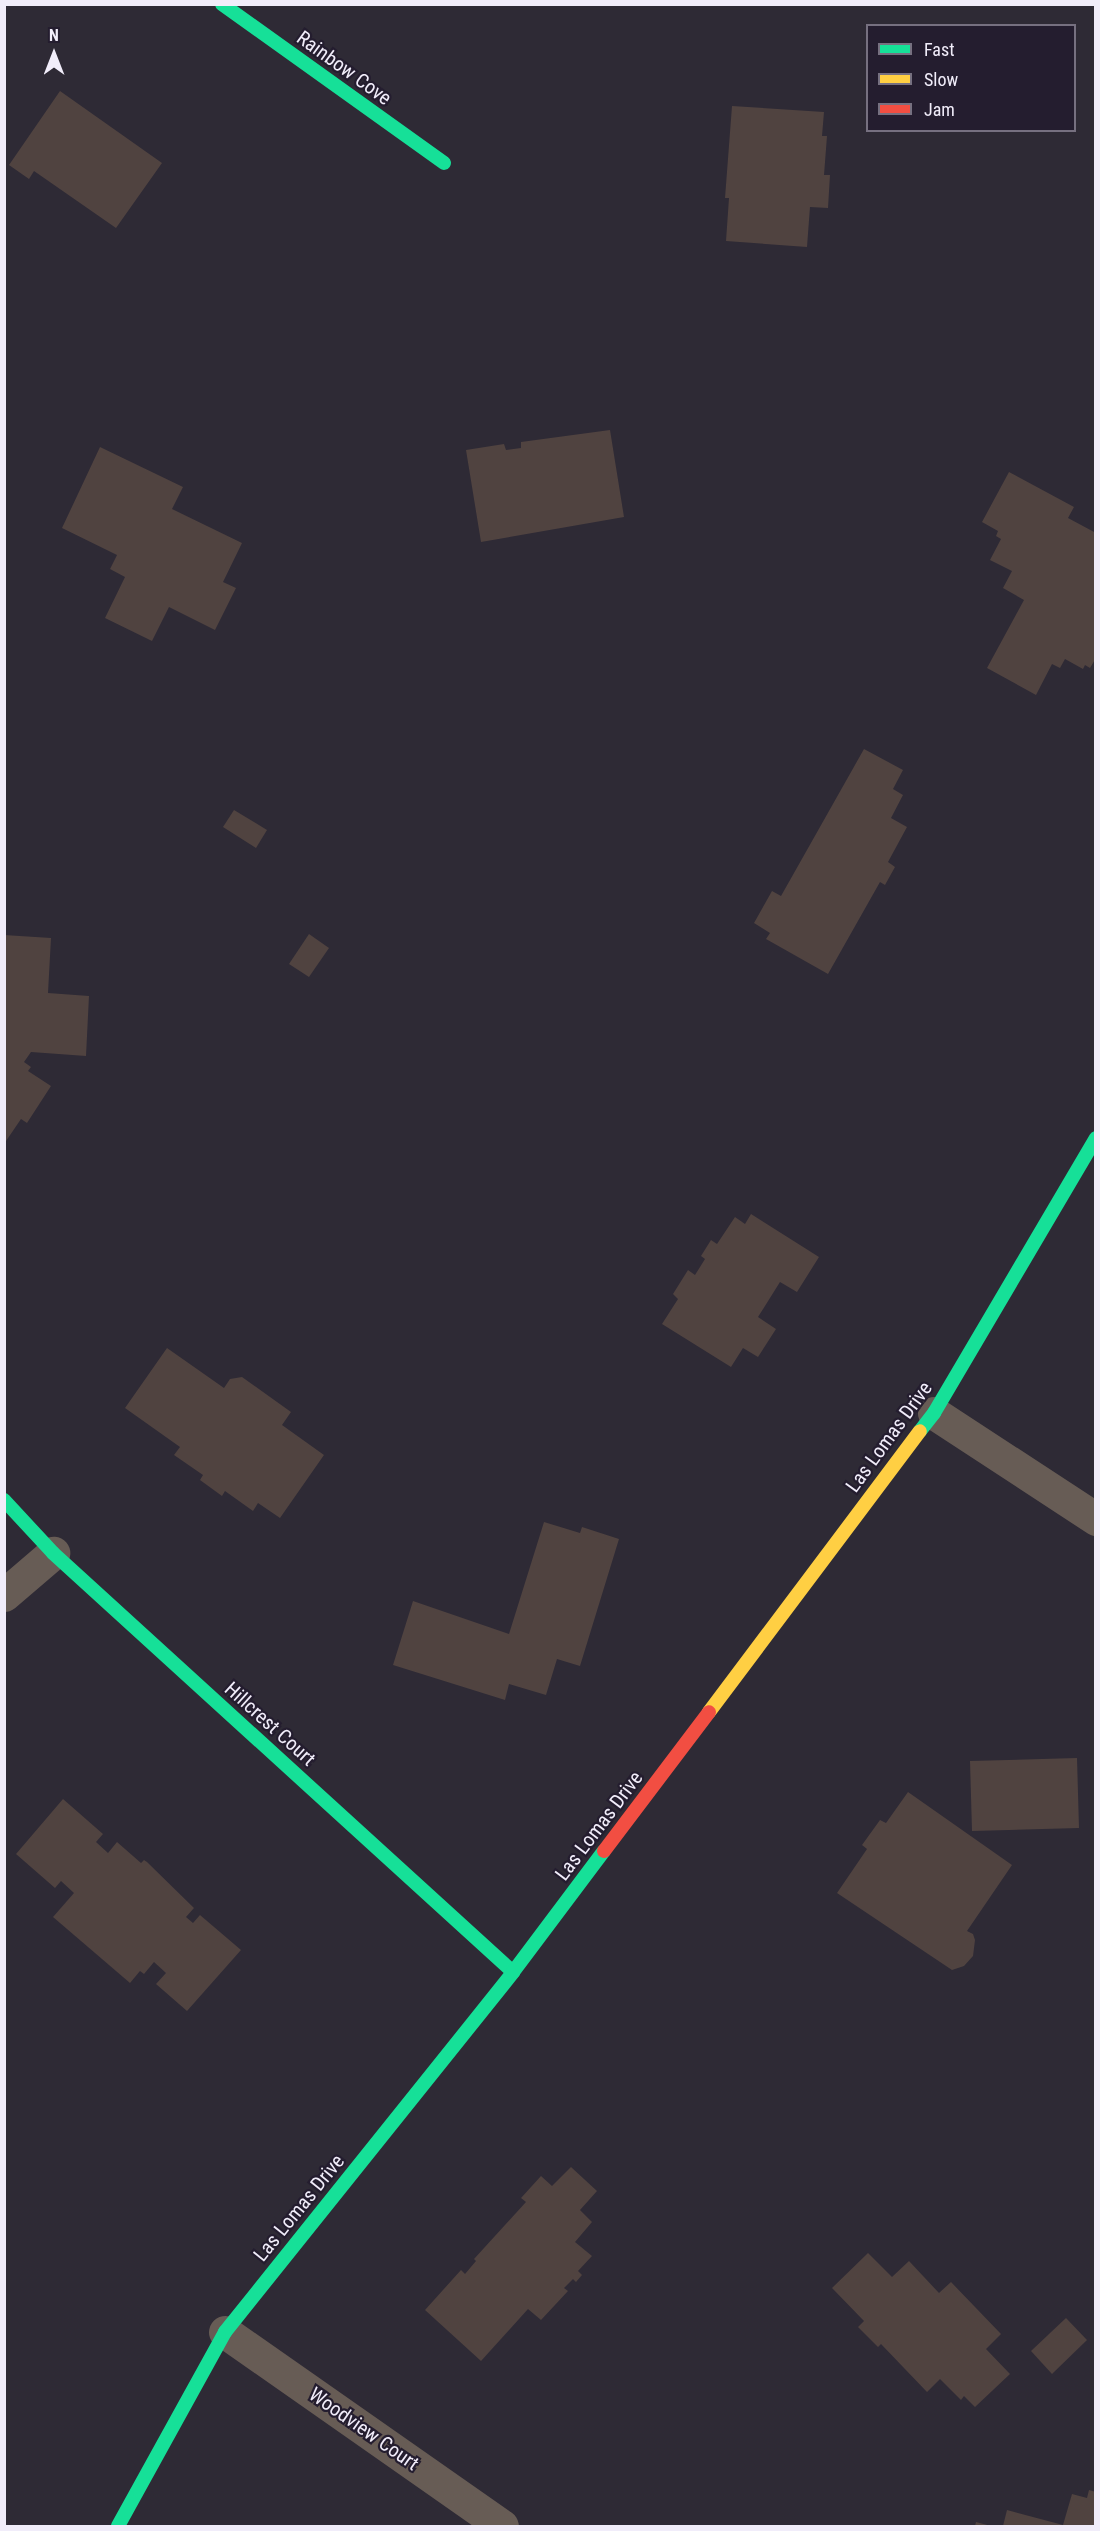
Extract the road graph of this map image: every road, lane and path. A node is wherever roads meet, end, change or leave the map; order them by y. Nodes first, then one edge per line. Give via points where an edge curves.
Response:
1 (222, 4) edge
2 (444, 163) dead end
3 (1095, 1138) edge
4 (934, 1413) junction
5 (4, 1500) edge
6 (1095, 1519) edge
7 (53, 1553) junction
8 (4, 1595) edge
9 (513, 1972) junction
10 (225, 2332) junction
11 (118, 2526) edge
12 (502, 2526) edge

1 - 2 street, Rainbow Cove
3 - 4 street, Las Lomas Drive
4 - 6 street
4 - 9 street, Las Lomas Drive
5 - 7 street, Hillcrest Court
7 - 8 street
7 - 9 street, Hillcrest Court
9 - 10 street, Las Lomas Drive
10 - 11 street, Las Lomas Drive
10 - 12 street, Woodview Court

